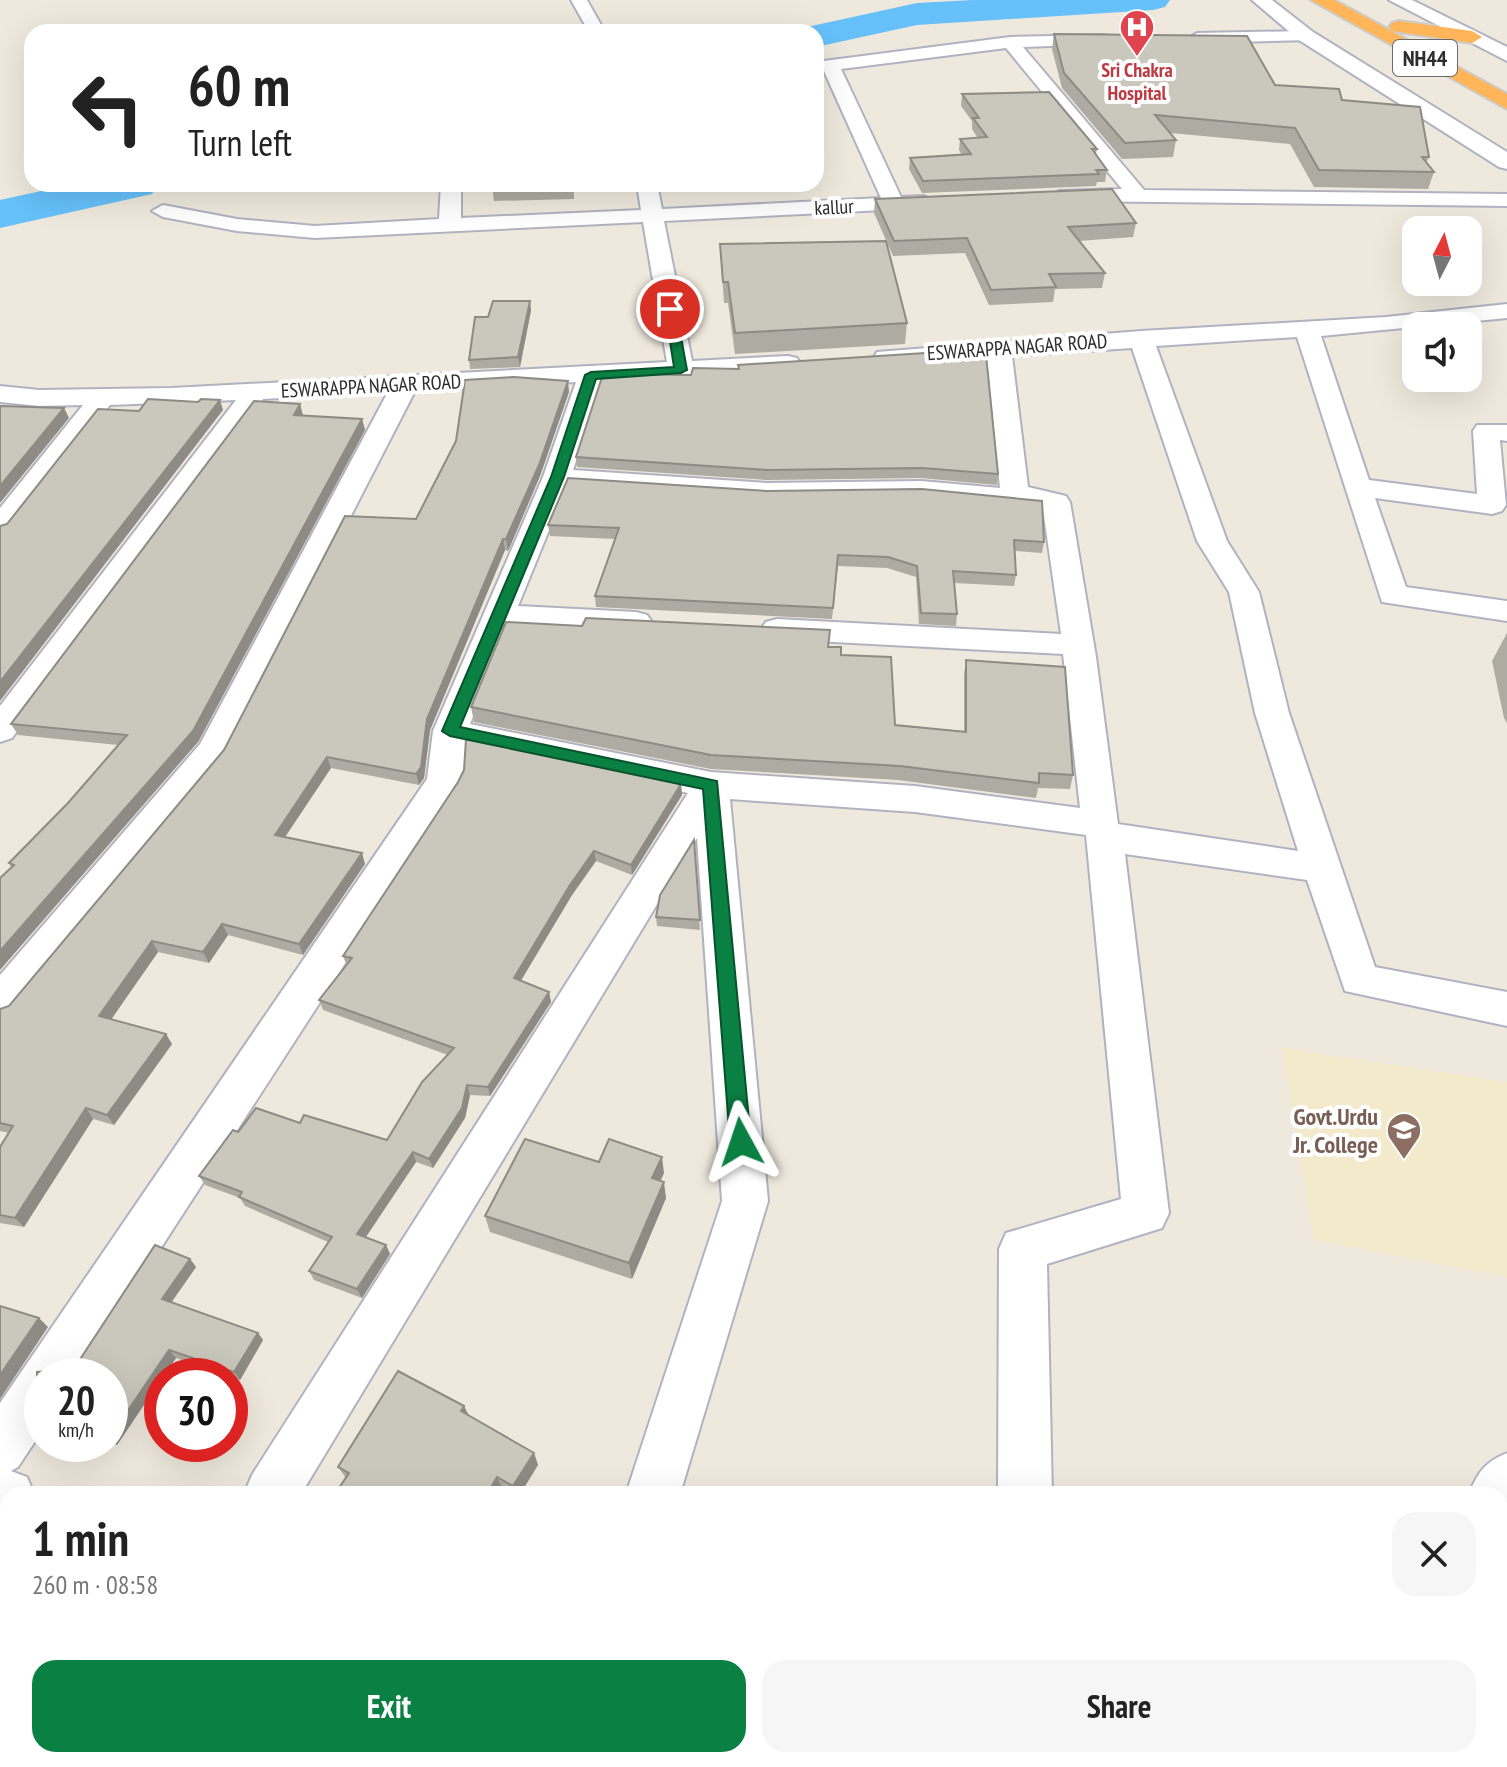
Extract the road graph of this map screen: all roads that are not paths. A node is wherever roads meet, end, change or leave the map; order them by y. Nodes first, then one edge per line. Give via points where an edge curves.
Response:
1 (579, 0) edge
2 (1261, 0) edge
3 (1320, 0) edge
4 (1402, 2) edge
5 (1352, 7) edge
6 (592, 24) edge
7 (1399, 27) junction
8 (1306, 36) junction
9 (1472, 37) junction
10 (1181, 38) edge
11 (1119, 39) edge
12 (1010, 42) junction
13 (1507, 55) edge
14 (824, 66) edge
15 (824, 68) edge
16 (1507, 84) edge
17 (1507, 103) edge
18 (1507, 162) edge
19 (451, 192) edge
20 (649, 192) edge
21 (1137, 195) junction
22 (1048, 196) edge
23 (1507, 200) edge
24 (940, 201) edge
25 (894, 204) junction
26 (163, 211) dead end
27 (654, 217) junction
28 (450, 226) junction
29 (1507, 311) edge
30 (1306, 328) junction
31 (1141, 338) junction
32 (999, 350) junction
33 (862, 358) edge
34 (817, 361) edge
35 (681, 370) junction
36 (591, 375) junction
37 (406, 383) junction
38 (256, 391) junction
39 (0, 394) edge
40 (103, 397) junction
41 (1507, 433) edge
42 (557, 477) junction
43 (1359, 487) junction
44 (1056, 502) junction
45 (0, 527) edge
46 (1507, 611) edge
47 (499, 615) junction
48 (671, 624) edge
49 (749, 628) edge
50 (1078, 645) junction
51 (0, 730) edge
52 (450, 731) junction
53 (711, 785) junction
54 (1102, 831) junction
55 (1323, 868) junction
56 (0, 1003) edge
57 (1507, 1009) edge
58 (61, 1358) edge
59 (24, 1413) edge
60 (0, 1449) edge
61 (276, 1486) edge
62 (656, 1486) edge
63 (1025, 1486) edge

1 - 6 street
2 - 8 street
3 - 5 highway, NH44
4 - 9 street
5 - 7 highway, NH44
5 - 17 highway, NH44
7 - 9 highway
7 - 16 highway, NH44
8 - 10 street
8 - 18 street
9 - 13 street
11 - 12 street
12 - 14 street
12 - 21 street
15 - 25 street
19 - 28 street
20 - 27 street
21 - 22 street
21 - 23 street
24 - 25 street, kallur
25 - 27 street, kallur
26 - 28 street, kallur via 315,232
27 - 28 street, kallur
27 - 35 street
29 - 30 street, ESWARAPPA NAGAR ROAD
30 - 31 street, ESWARAPPA NAGAR ROAD
30 - 43 street
31 - 32 street, ESWARAPPA NAGAR ROAD
31 - 55 street via 1212,541 1244,592 1272,713
32 - 33 street, ESWARAPPA NAGAR ROAD
32 - 44 street via 1015,493
34 - 35 street, ESWARAPPA NAGAR ROAD
35 - 36 street, ESWARAPPA NAGAR ROAD
36 - 37 street, ESWARAPPA NAGAR ROAD
36 - 42 street
37 - 38 street, ESWARAPPA NAGAR ROAD
37 - 56 street via 214,751
38 - 40 street, ESWARAPPA NAGAR ROAD
38 - 51 street
39 - 40 street, ESWARAPPA NAGAR ROAD
40 - 45 street
41 - 43 street via 1486,431 1492,505
42 - 44 street via 767,491 921,489
42 - 47 street
43 - 46 street via 1393,595
44 - 50 street
47 - 48 street
47 - 52 street
49 - 50 street
50 - 54 street
52 - 53 street
52 - 58 street via 445,780
53 - 54 street via 915,799
53 - 61 street
53 - 62 street via 745,1201
54 - 55 street
54 - 63 street via 1146,1213 1023,1249
55 - 57 street via 1359,980
59 - 60 street

